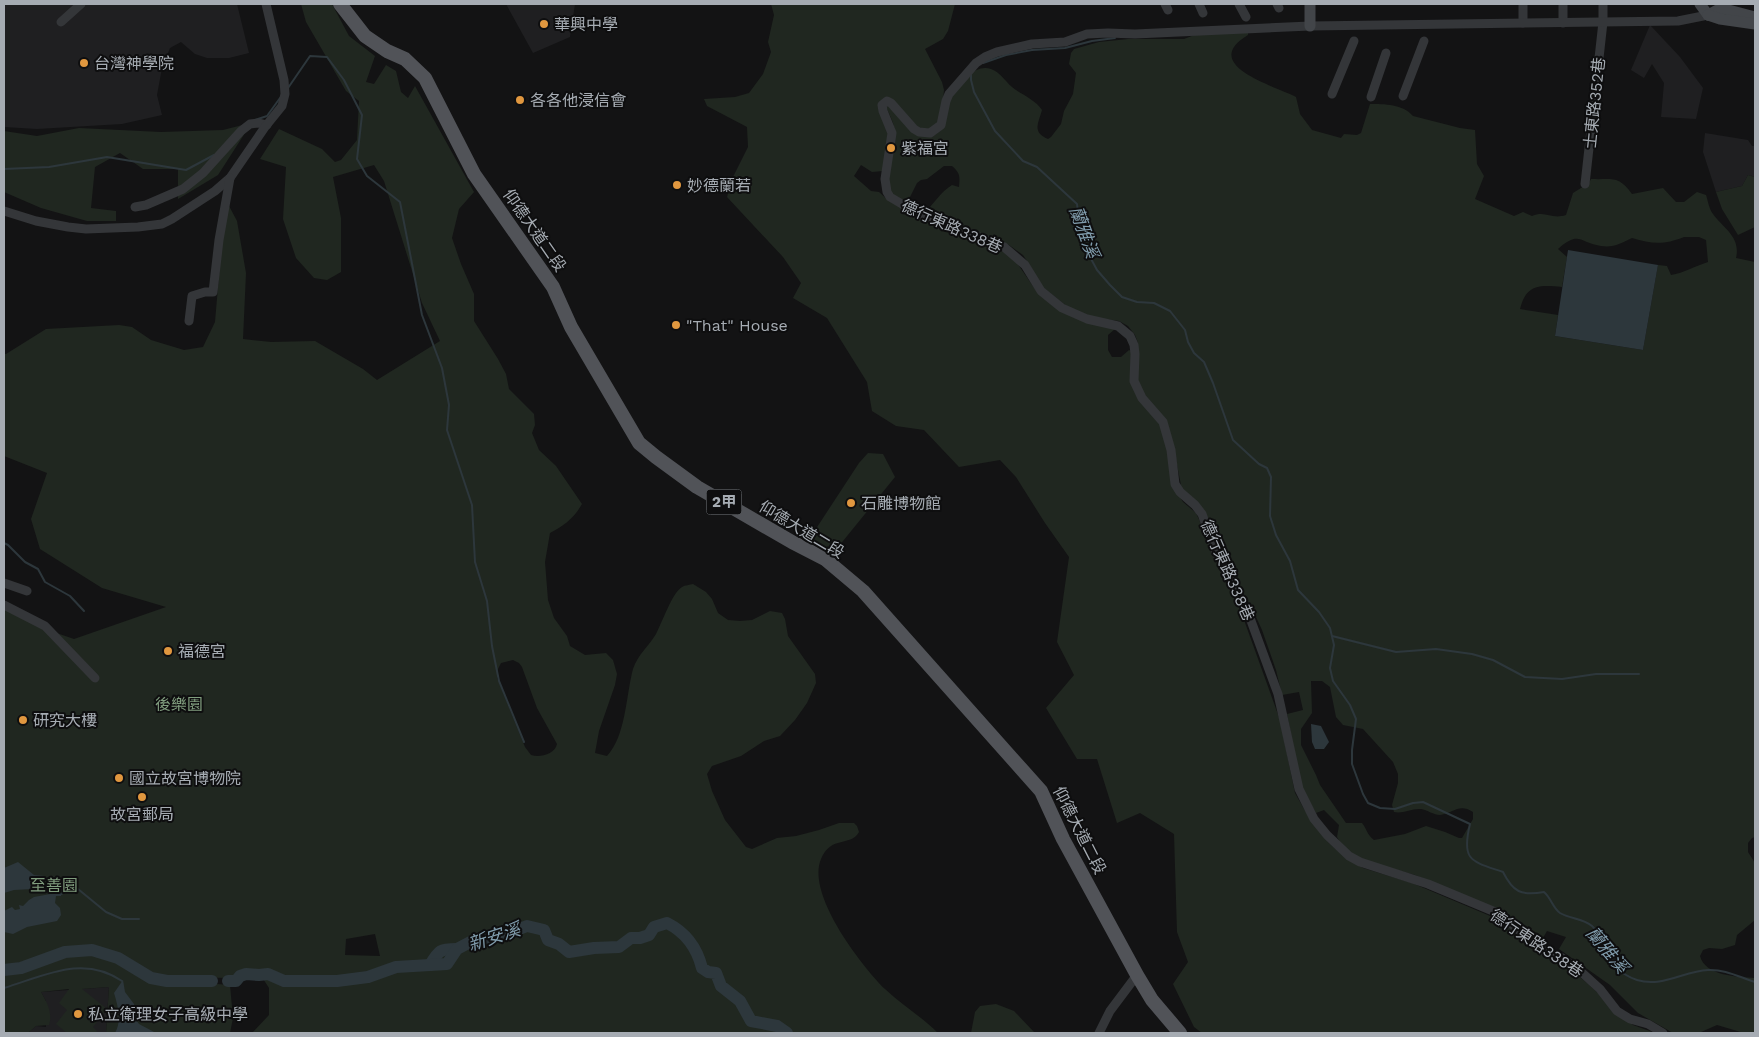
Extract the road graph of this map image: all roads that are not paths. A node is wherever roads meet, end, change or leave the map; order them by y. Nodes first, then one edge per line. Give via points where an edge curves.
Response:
1 (80, 4) edge
2 (266, 4) edge
3 (340, 4) edge
4 (1199, 4) edge
5 (1239, 4) edge
6 (1310, 4) edge
7 (1523, 4) edge
8 (1563, 4) edge
9 (1603, 4) edge
10 (1700, 4) edge
11 (1708, 10) edge
12 (1203, 13) dead end
13 (1246, 17) dead end
14 (1755, 17) edge
15 (61, 22) dead end
16 (1603, 22) junction
17 (1522, 23) junction
18 (1563, 23) junction
19 (1755, 24) edge
20 (1310, 26) junction
21 (1354, 41) dead end
22 (1424, 41) dead end
23 (1386, 53) dead end
24 (1332, 94) dead end
25 (1403, 96) dead end
26 (1371, 97) dead end
27 (267, 125) junction
28 (230, 178) junction
29 (1585, 184) dead end
30 (134, 207) dead end
31 (4, 211) edge
32 (189, 321) dead end
33 (4, 584) edge
34 (27, 590) dead end
35 (4, 605) edge
36 (96, 678) dead end
37 (1137, 975) junction
38 (1099, 1033) edge
39 (1180, 1033) edge
40 (1663, 1033) edge

1 - 15 street
2 - 27 street via 285,94 282,106
3 - 37 main road, 仰德大道二段 / 2甲 via 365,36 405,60 425,78 474,174 553,287 571,327 639,442 697,487 824,559 863,591 1041,791 1063,839
4 - 12 street
5 - 13 street
6 - 20 street
7 - 17 street
8 - 18 street
9 - 16 street, 士東路352巷
10 - 11 street
11 - 14 street via 1721,8
11 - 16 street, 德行東路338巷 via 1678,21
11 - 19 street via 1720,19
16 - 18 street, 德行東路338巷
16 - 29 street, 士東路352巷
17 - 18 street, 德行東路338巷
17 - 20 street, 德行東路338巷
20 - 40 street, 德行東路338巷 via 1087,34 1065,42 1032,44 997,52 976,63 957,83 946,101 941,125 934,132 919,132 891,103 884,103 883,111 892,133 886,192 912,210 1004,247 1025,265 1041,291 1062,308 1087,319 1118,326 1130,336 1135,354 1134,380 1142,398 1163,422 1176,484 1202,514 1215,550 1250,618 1279,700 1299,789 1314,819 1327,835 1360,862 1428,884 1500,914 1542,950 1559,956 1578,969 1600,989 1617,1011
21 - 24 street
22 - 25 street
23 - 26 street
27 - 28 street
27 - 30 street via 250,124 183,189
28 - 31 street via 180,215 150,226 86,229 36,221
28 - 32 street via 213,292 192,296
33 - 34 street
35 - 36 street via 45,626
37 - 38 street via 1110,1010
37 - 39 main road, 仰德大道二段 / 2甲 via 1152,1000

